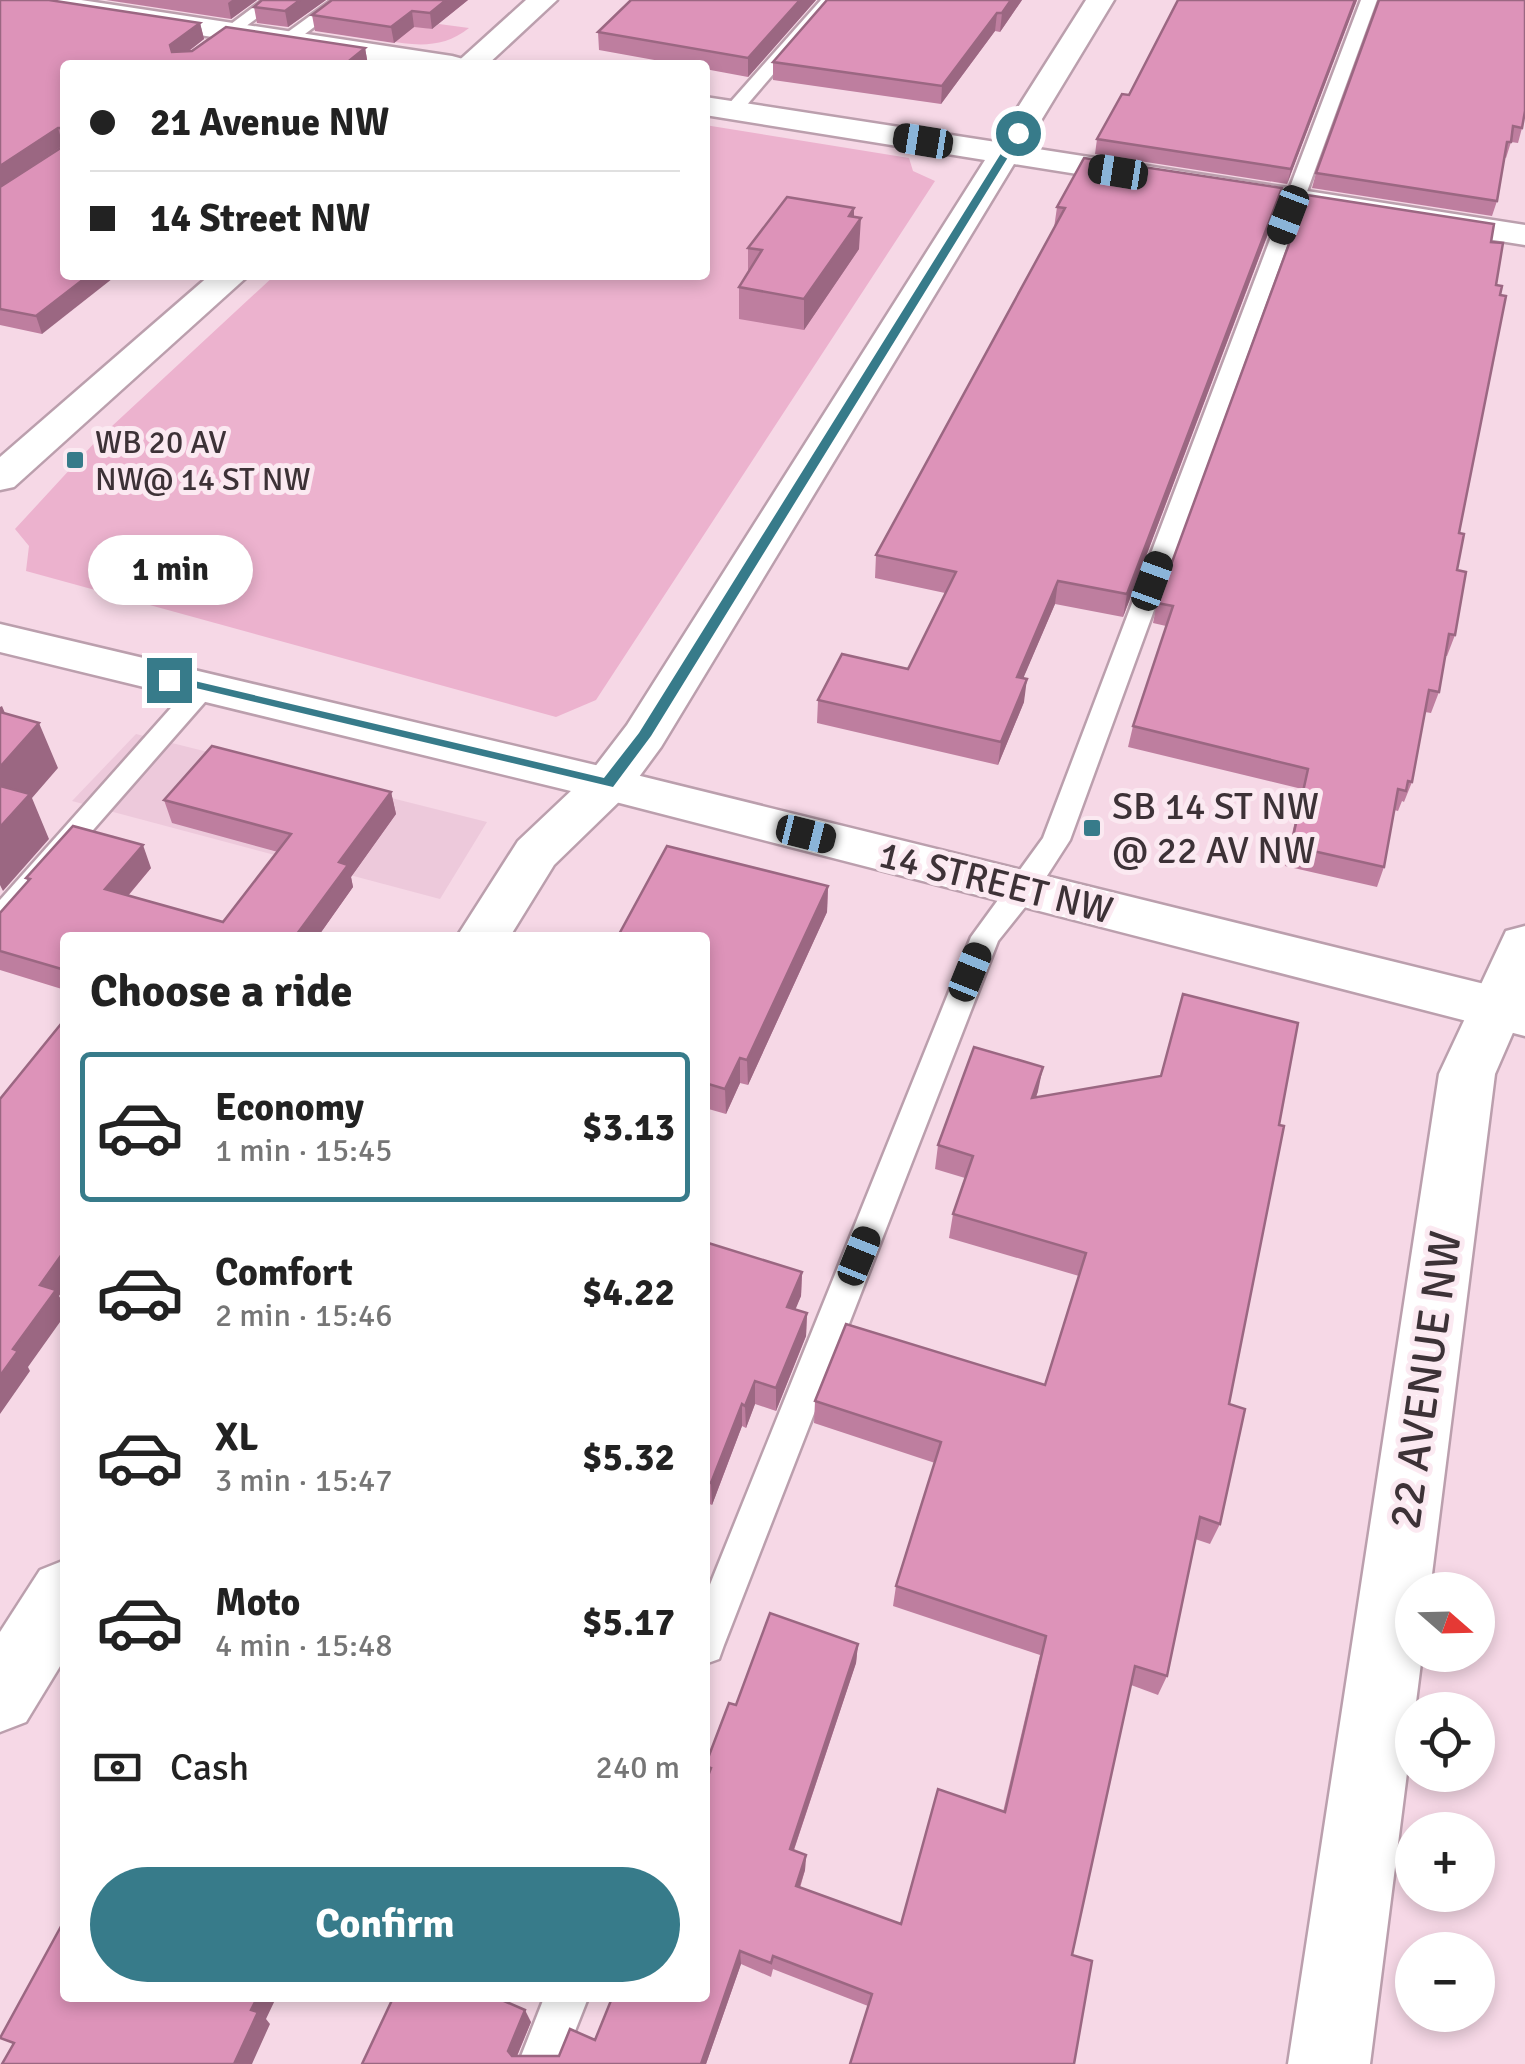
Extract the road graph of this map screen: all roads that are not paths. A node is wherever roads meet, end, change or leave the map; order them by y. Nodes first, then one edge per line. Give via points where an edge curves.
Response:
1 (8, 0) edge
2 (25, 0) edge
3 (273, 0) edge
4 (342, 0) edge
5 (543, 0) edge
6 (830, 0) edge
7 (1100, 0) edge
8 (1368, 0) edge
9 (0, 5) edge
10 (230, 31) junction
11 (287, 40) junction
12 (191, 60) edge
13 (419, 60) edge
14 (475, 60) edge
15 (719, 108) edge
16 (1006, 154) junction
17 (1294, 199) junction
18 (1525, 235) edge
19 (225, 280) edge
20 (0, 478) edge
21 (0, 638) edge
22 (203, 688) junction
23 (608, 784) junction
24 (1024, 889) junction
25 (0, 918) edge
26 (486, 932) edge
27 (1525, 945) edge
28 (1511, 1012) edge
29 (60, 1602) edge
30 (710, 1632) edge
31 (0, 1696) edge
32 (564, 2002) edge
33 (540, 2064) edge
34 (1330, 2064) edge

1 - 9 street
2 - 10 street
3 - 10 lane
4 - 11 lane
5 - 14 street
6 - 15 lane
7 - 16 street
8 - 17 lane
10 - 11 street
10 - 12 lane
11 - 13 street
15 - 16 street
16 - 17 street
16 - 23 street
17 - 18 street
17 - 24 lane via 1056,840
19 - 20 street
21 - 22 street, 14 STREET NW
22 - 23 street, 14 STREET NW
22 - 25 lane
23 - 24 street, 14 STREET NW
23 - 26 street via 536,853
24 - 28 street, 14 STREET NW
24 - 30 lane via 984,937
27 - 28 street, 22 AVENUE NW
28 - 34 street, 22 AVENUE NW via 1467,1074
29 - 31 street
32 - 33 lane

